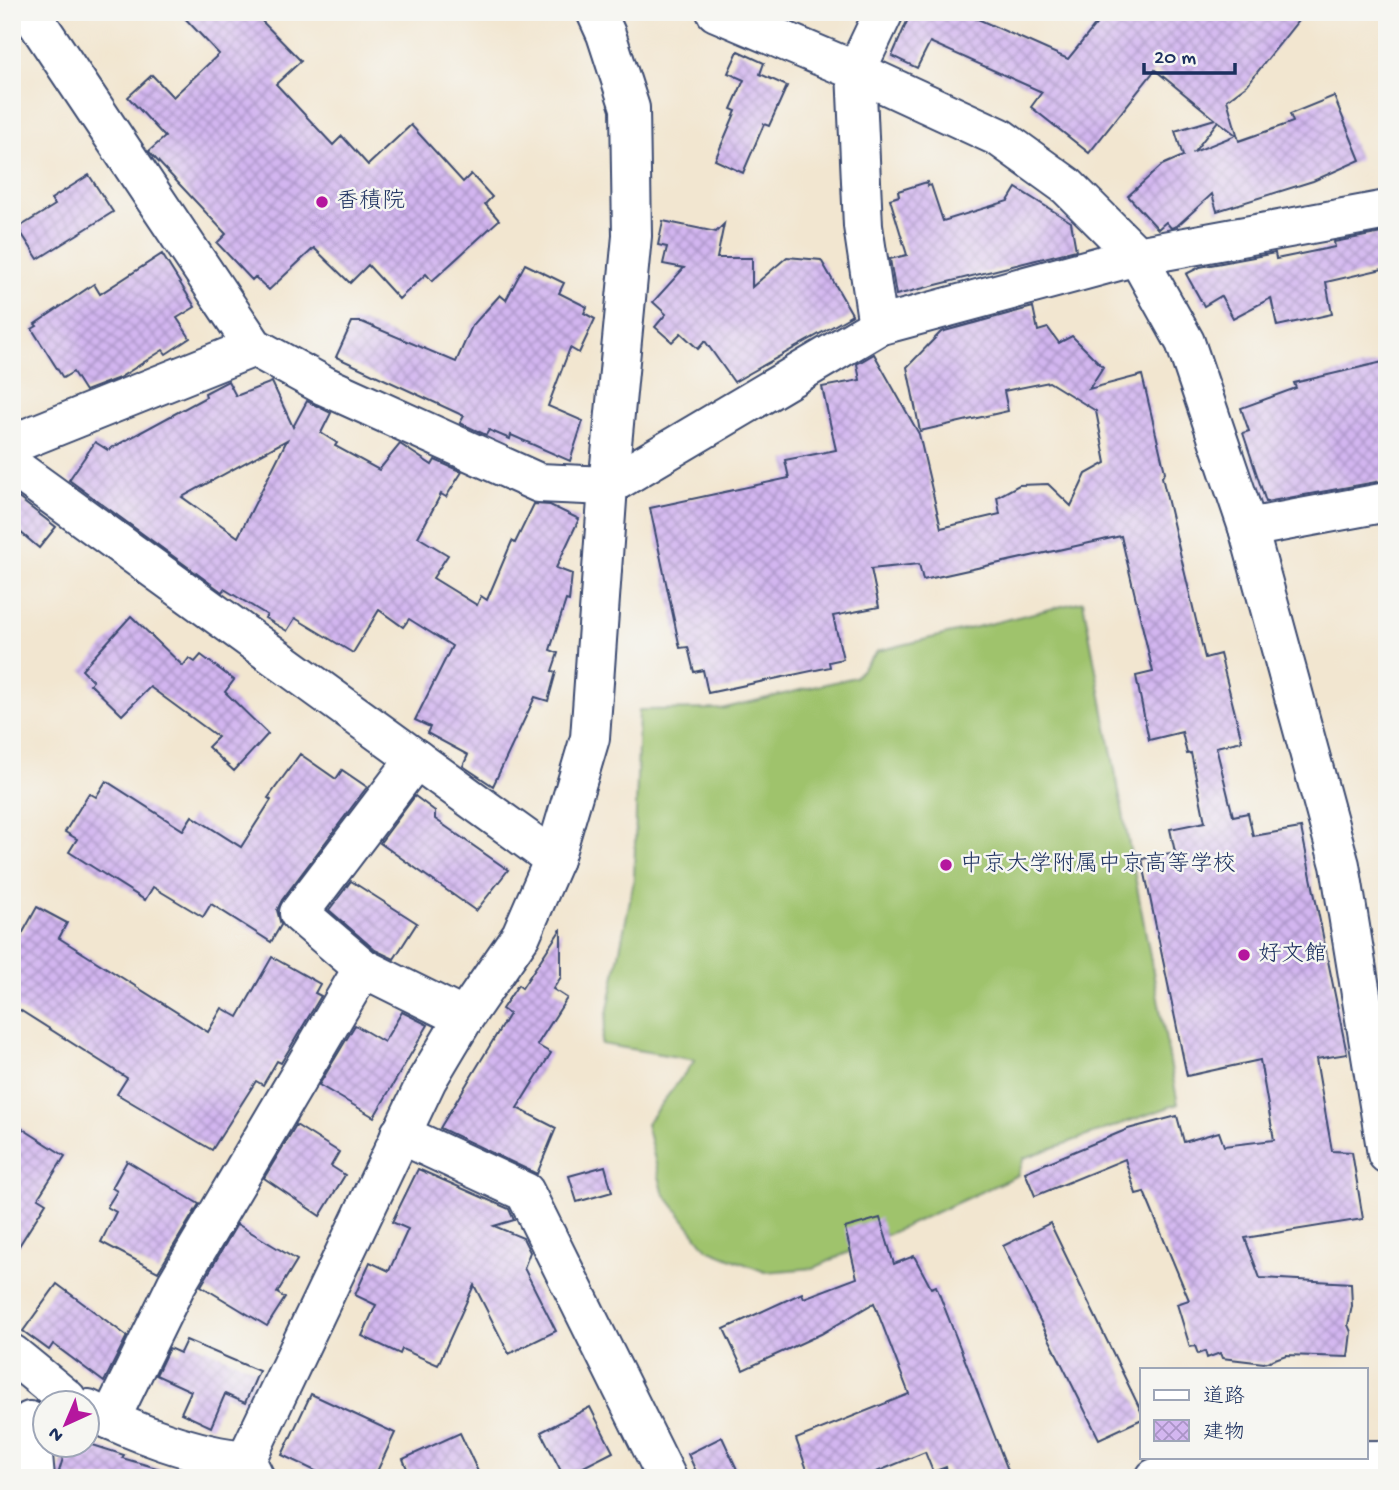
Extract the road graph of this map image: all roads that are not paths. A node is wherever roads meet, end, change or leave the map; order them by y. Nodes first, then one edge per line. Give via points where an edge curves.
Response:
1 (30, 12) edge
2 (596, 12) edge
3 (716, 12) edge
4 (884, 12) edge
5 (856, 71) junction
6 (1387, 210) edge
7 (1137, 256) junction
8 (878, 326) junction
9 (254, 347) junction
10 (12, 444) edge
11 (12, 466) edge
12 (608, 486) junction
13 (1387, 502) edge
14 (1248, 528) junction
15 (416, 759) junction
16 (554, 859) junction
17 (363, 968) junction
18 (464, 1018) junction
19 (1383, 1104) edge
20 (400, 1135) junction
21 (1387, 1154) edge
22 (12, 1354) edge
23 (41, 1388) edge
24 (83, 1388) edge
25 (102, 1424) edge
26 (43, 1458) edge
27 (1387, 1460) edge
28 (251, 1469) edge
29 (35, 1478) edge
30 (667, 1478) edge
31 (1155, 1478) edge

1 - 9 street
2 - 12 street via 630,108 632,236
3 - 5 street
4 - 5 street
5 - 7 street via 999,136 1067,186
5 - 8 street via 863,226
6 - 7 street
7 - 8 street
7 - 14 street via 1185,342
8 - 12 street
9 - 10 street
9 - 12 street via 325,386 539,483
11 - 15 street
12 - 16 street via 590,738
13 - 14 street
14 - 19 street via 1340,865
15 - 16 street
15 - 17 street via 299,913
16 - 18 street via 521,935
17 - 18 street
17 - 24 street via 176,1285
18 - 20 street
19 - 21 street
20 - 28 street
20 - 30 street via 524,1192
22 - 23 street
25 - 28 street
26 - 29 street
27 - 31 street via 1227,1461

